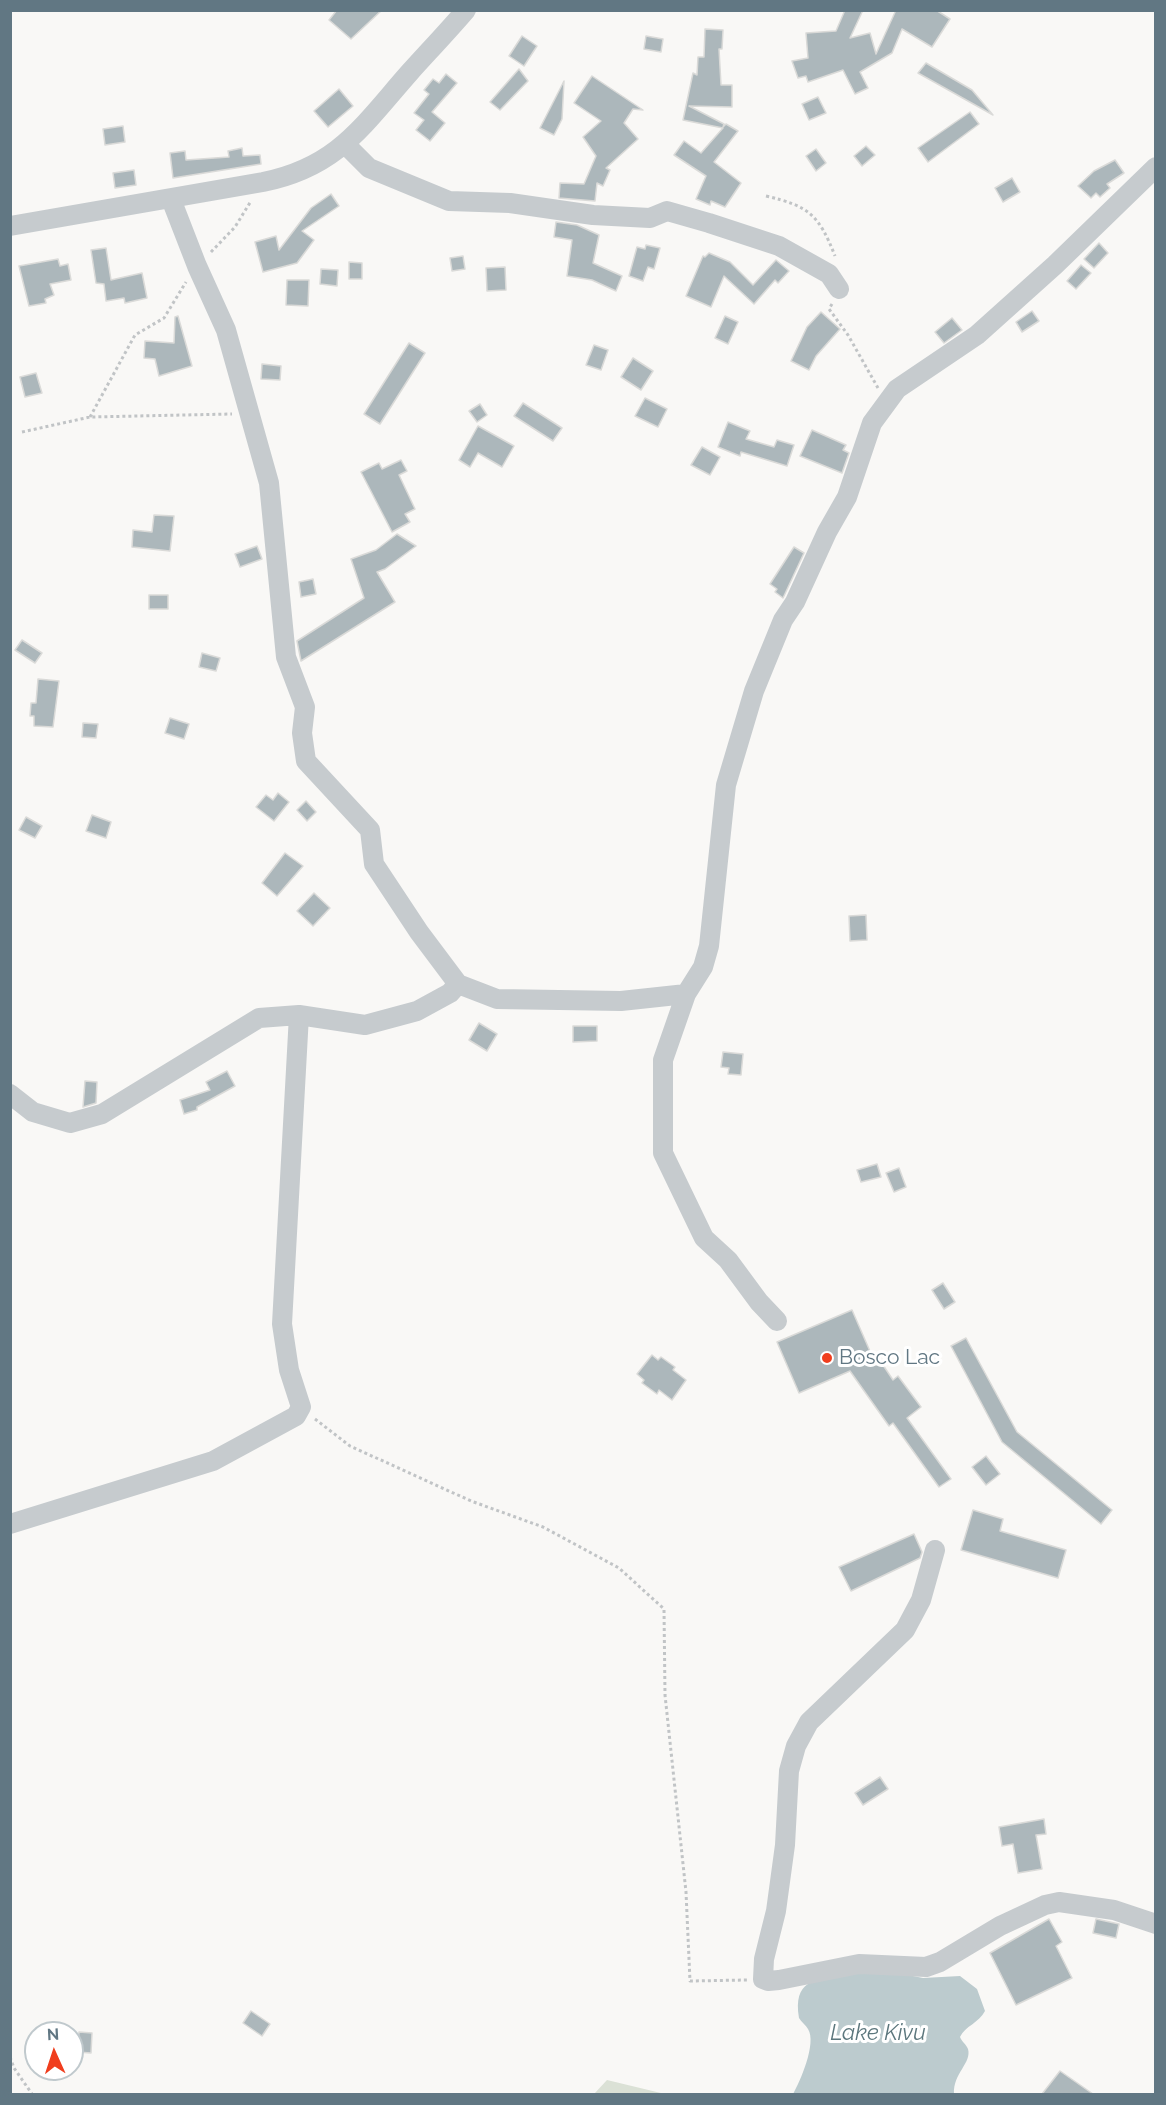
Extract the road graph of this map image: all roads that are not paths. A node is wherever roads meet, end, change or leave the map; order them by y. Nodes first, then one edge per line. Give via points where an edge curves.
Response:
1 (466, 10) edge
2 (345, 144) junction
3 (1155, 167) edge
4 (171, 199) junction
5 (10, 226) edge
6 (840, 289) dead end
7 (458, 984) junction
8 (686, 994) junction
9 (299, 1015) junction
10 (10, 1094) edge
11 (777, 1321) dead end
12 (10, 1524) edge
13 (935, 1550) dead end
14 (1155, 1924) edge

1 - 2 street via 364,128
2 - 4 street via 304,170
2 - 6 street via 369,168 448,201 510,203 593,215 650,218 667,211 709,223 780,246 829,274
3 - 8 street via 1056,266 977,334 897,389 872,423 847,497 783,620 754,691 726,784 709,946 703,967
4 - 5 street
4 - 7 street via 226,330 269,483 286,657 305,707 302,733 306,762 370,830 374,864
7 - 8 street via 497,999 621,1000
7 - 9 street via 450,993 417,1011 365,1025
8 - 11 street via 663,1060 663,1153 704,1238 728,1260
9 - 10 street via 259,1018 102,1114 70,1123 33,1112
9 - 12 street via 282,1324 289,1370 301,1407 296,1416 213,1461
13 - 14 street via 921,1600 904,1630 809,1722 796,1746 789,1771 785,1845 763,1979 768,1982 859,1964 926,1967 1000,1926 1059,1902 1113,1910

